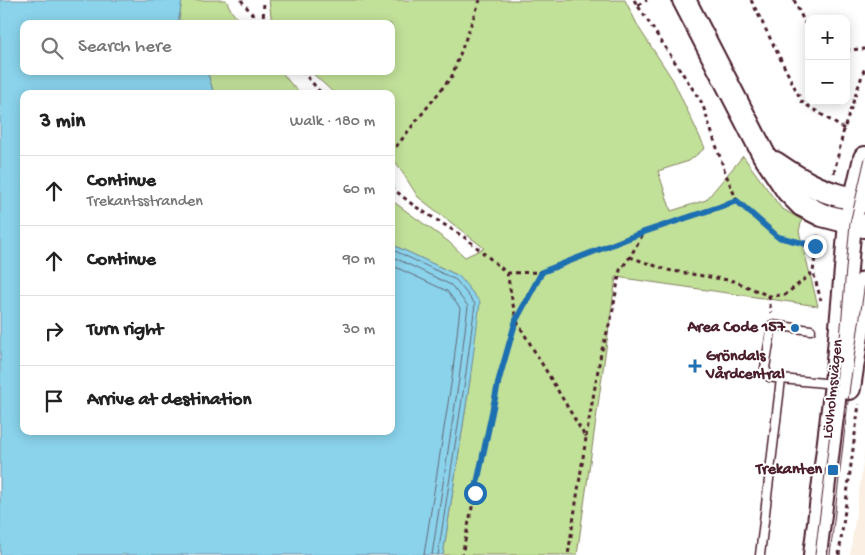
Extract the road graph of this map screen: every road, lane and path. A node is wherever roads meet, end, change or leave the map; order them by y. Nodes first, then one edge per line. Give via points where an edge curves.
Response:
1 (241, 0) edge
2 (264, 0) edge
3 (480, 0) edge
4 (634, 0) edge
5 (647, 0) edge
6 (684, 0) edge
7 (751, 0) edge
8 (794, 0) edge
9 (638, 5) junction
10 (258, 20) edge
11 (262, 20) edge
12 (805, 23) edge
13 (865, 49) edge
14 (850, 50) edge
15 (865, 67) edge
16 (305, 75) edge
17 (319, 90) edge
18 (844, 129) junction
19 (395, 148) edge
20 (764, 155) junction
21 (865, 158) edge
22 (395, 190) edge
23 (828, 194) junction
24 (860, 200) edge
25 (737, 201) junction
26 (822, 215) junction
27 (858, 224) edge
28 (644, 232) junction
29 (630, 257) junction
30 (542, 272) junction
31 (813, 272) dead end
32 (507, 273) junction
33 (865, 283) edge
34 (516, 320) junction
35 (811, 330) dead end
36 (781, 379) junction
37 (848, 390) junction
38 (586, 438) junction
39 (462, 555) edge
40 (568, 555) edge
41 (760, 555) edge
42 (815, 555) edge
43 (830, 555) edge
44 (839, 555) edge

1 - 10 path
2 - 11 path
3 - 19 path via 452,76
4 - 9 path
5 - 9 path
6 - 20 street
7 - 18 path via 802,102
8 - 12 path
9 - 25 path via 702,103
13 - 14 path
15 - 18 path
16 - 17 path
18 - 23 path
20 - 23 street via 800,181
20 - 26 street via 788,191 802,205
21 - 24 street, Lövholmsvägen
22 - 32 path via 467,240
23 - 24 street
24 - 27 street, Lövholmsvägen
25 - 26 path via 778,237 815,246
25 - 28 path
26 - 27 street
27 - 37 street, Lövholmsvägen
28 - 29 path
28 - 30 path
29 - 31 path via 667,270 734,281 769,296 785,295
29 - 38 path via 620,270
30 - 32 path
30 - 34 path
32 - 34 path
33 - 37 street, Lövholmsvägen
34 - 38 path
34 - 39 path via 499,379
35 - 36 lane via 772,325 765,368 769,377
36 - 37 lane
36 - 41 lane
37 - 42 street, Lövholmsvägen
37 - 43 street, Lövholmsvägen
37 - 44 path
38 - 40 path

